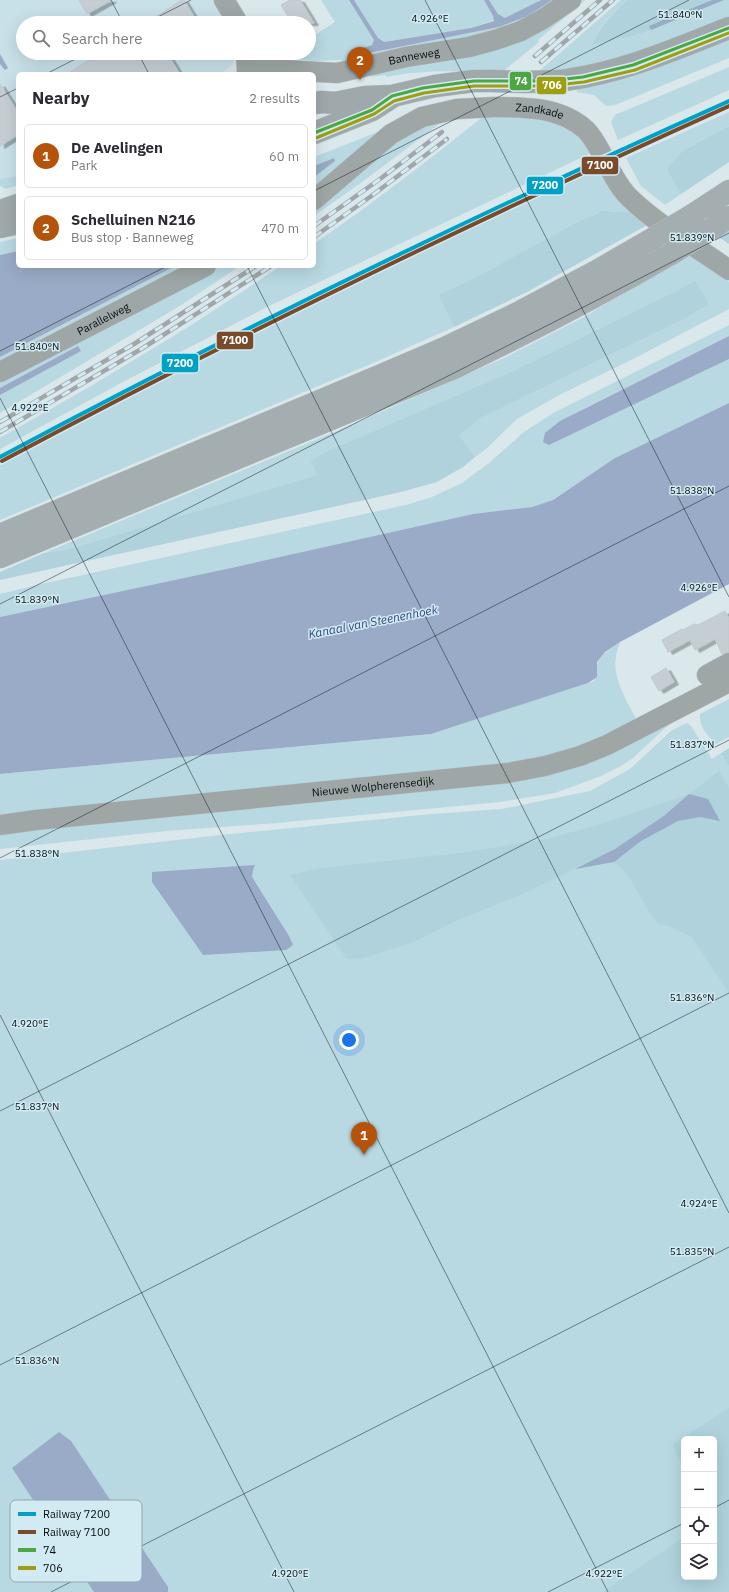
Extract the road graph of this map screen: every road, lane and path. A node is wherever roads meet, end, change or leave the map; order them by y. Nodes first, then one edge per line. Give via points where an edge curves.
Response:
1 (224, 0) edge
2 (570, 0) edge
3 (234, 16) edge
4 (729, 28) edge
5 (246, 68) edge
6 (392, 96) junction
7 (316, 103) edge
8 (335, 103) junction
9 (316, 112) edge
10 (316, 132) edge
11 (729, 191) edge
12 (316, 198) edge
13 (16, 206) edge
14 (0, 211) edge
15 (721, 222) edge
16 (16, 223) edge
17 (0, 227) edge
18 (202, 268) edge
19 (729, 270) edge
20 (0, 372) edge
21 (0, 535) edge
22 (0, 557) edge
23 (729, 663) edge
24 (707, 675) dead end
25 (729, 682) edge
26 (0, 825) edge

1 - 3 street
2 - 5 street, Banneweg via 521,31 469,46 337,73
4 - 6 main road, bridge via 608,72 565,80 474,81 435,86
6 - 8 main road via 365,97
6 - 10 main road via 372,110
7 - 8 main road
8 - 9 main road
11 - 21 highway, bridge via 595,272 518,313 438,351
12 - 19 street, Zandkade, bridge via 391,134 422,118 457,109 537,109 555,113 587,131 596,142 610,172 631,200
13 - 14 main road
15 - 22 highway, bridge via 610,289 456,367
16 - 17 main road
18 - 20 street, Parallelweg
23 - 24 street
25 - 26 street, Nieuwe Wolpherensedijk via 607,745 545,766 508,773

